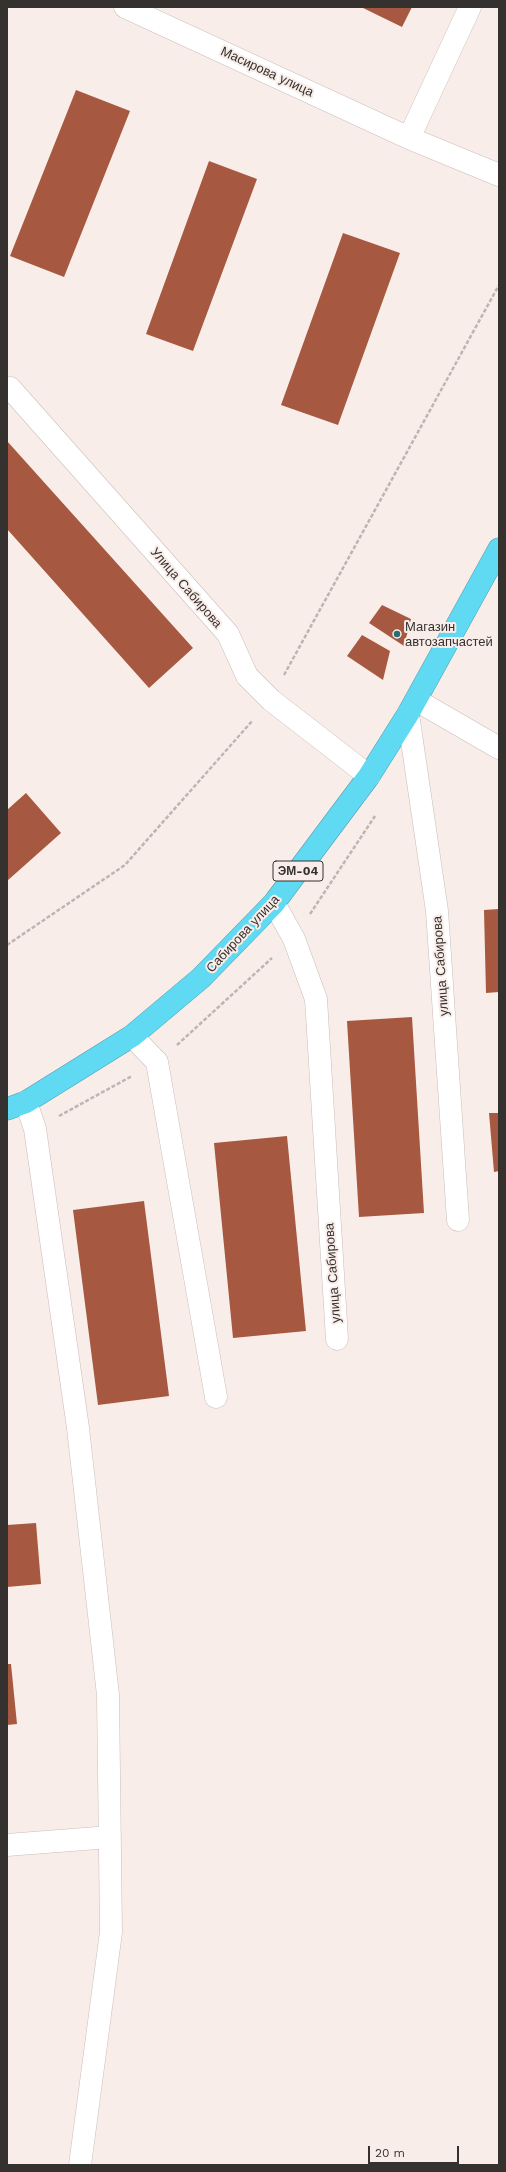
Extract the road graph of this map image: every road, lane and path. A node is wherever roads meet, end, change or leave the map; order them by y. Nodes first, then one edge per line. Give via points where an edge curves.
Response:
1 (125, 7) edge
2 (470, 7) edge
3 (409, 138) junction
4 (499, 175) edge
5 (499, 285) edge
6 (10, 388) dead end
7 (499, 549) edge
8 (271, 700) junction
9 (412, 707) junction
10 (499, 748) edge
11 (369, 776) junction
12 (274, 904) junction
13 (7, 945) edge
14 (132, 1036) junction
15 (17, 1105) edge
16 (458, 1220) dead end
17 (337, 1339) dead end
18 (216, 1398) dead end
19 (110, 1837) junction
20 (7, 1845) edge
21 (80, 2165) edge

1 - 3 street, Масирова улица
2 - 3 street
3 - 4 street, Масирова улица
5 - 8 path
6 - 8 street, Улица Сабирова via 228,634 247,676
7 - 9 highway, Сабирова улица / ЭМ-04
8 - 11 street, Улица Сабирова
8 - 13 path via 125,865
9 - 10 street
9 - 11 highway, Сабирова улица / ЭМ-04
9 - 16 street, улица Сабирова via 437,911
11 - 12 highway, Сабирова улица / ЭМ-04
12 - 14 highway, Сабирова улица / ЭМ-04 via 202,978
12 - 17 street, улица Сабирова via 294,939 316,999
14 - 15 highway, Сабирова улица / ЭМ-04
14 - 18 street via 157,1062
15 - 19 street via 35,1129 82,1467 108,1695
19 - 20 street
19 - 21 street via 111,1932

